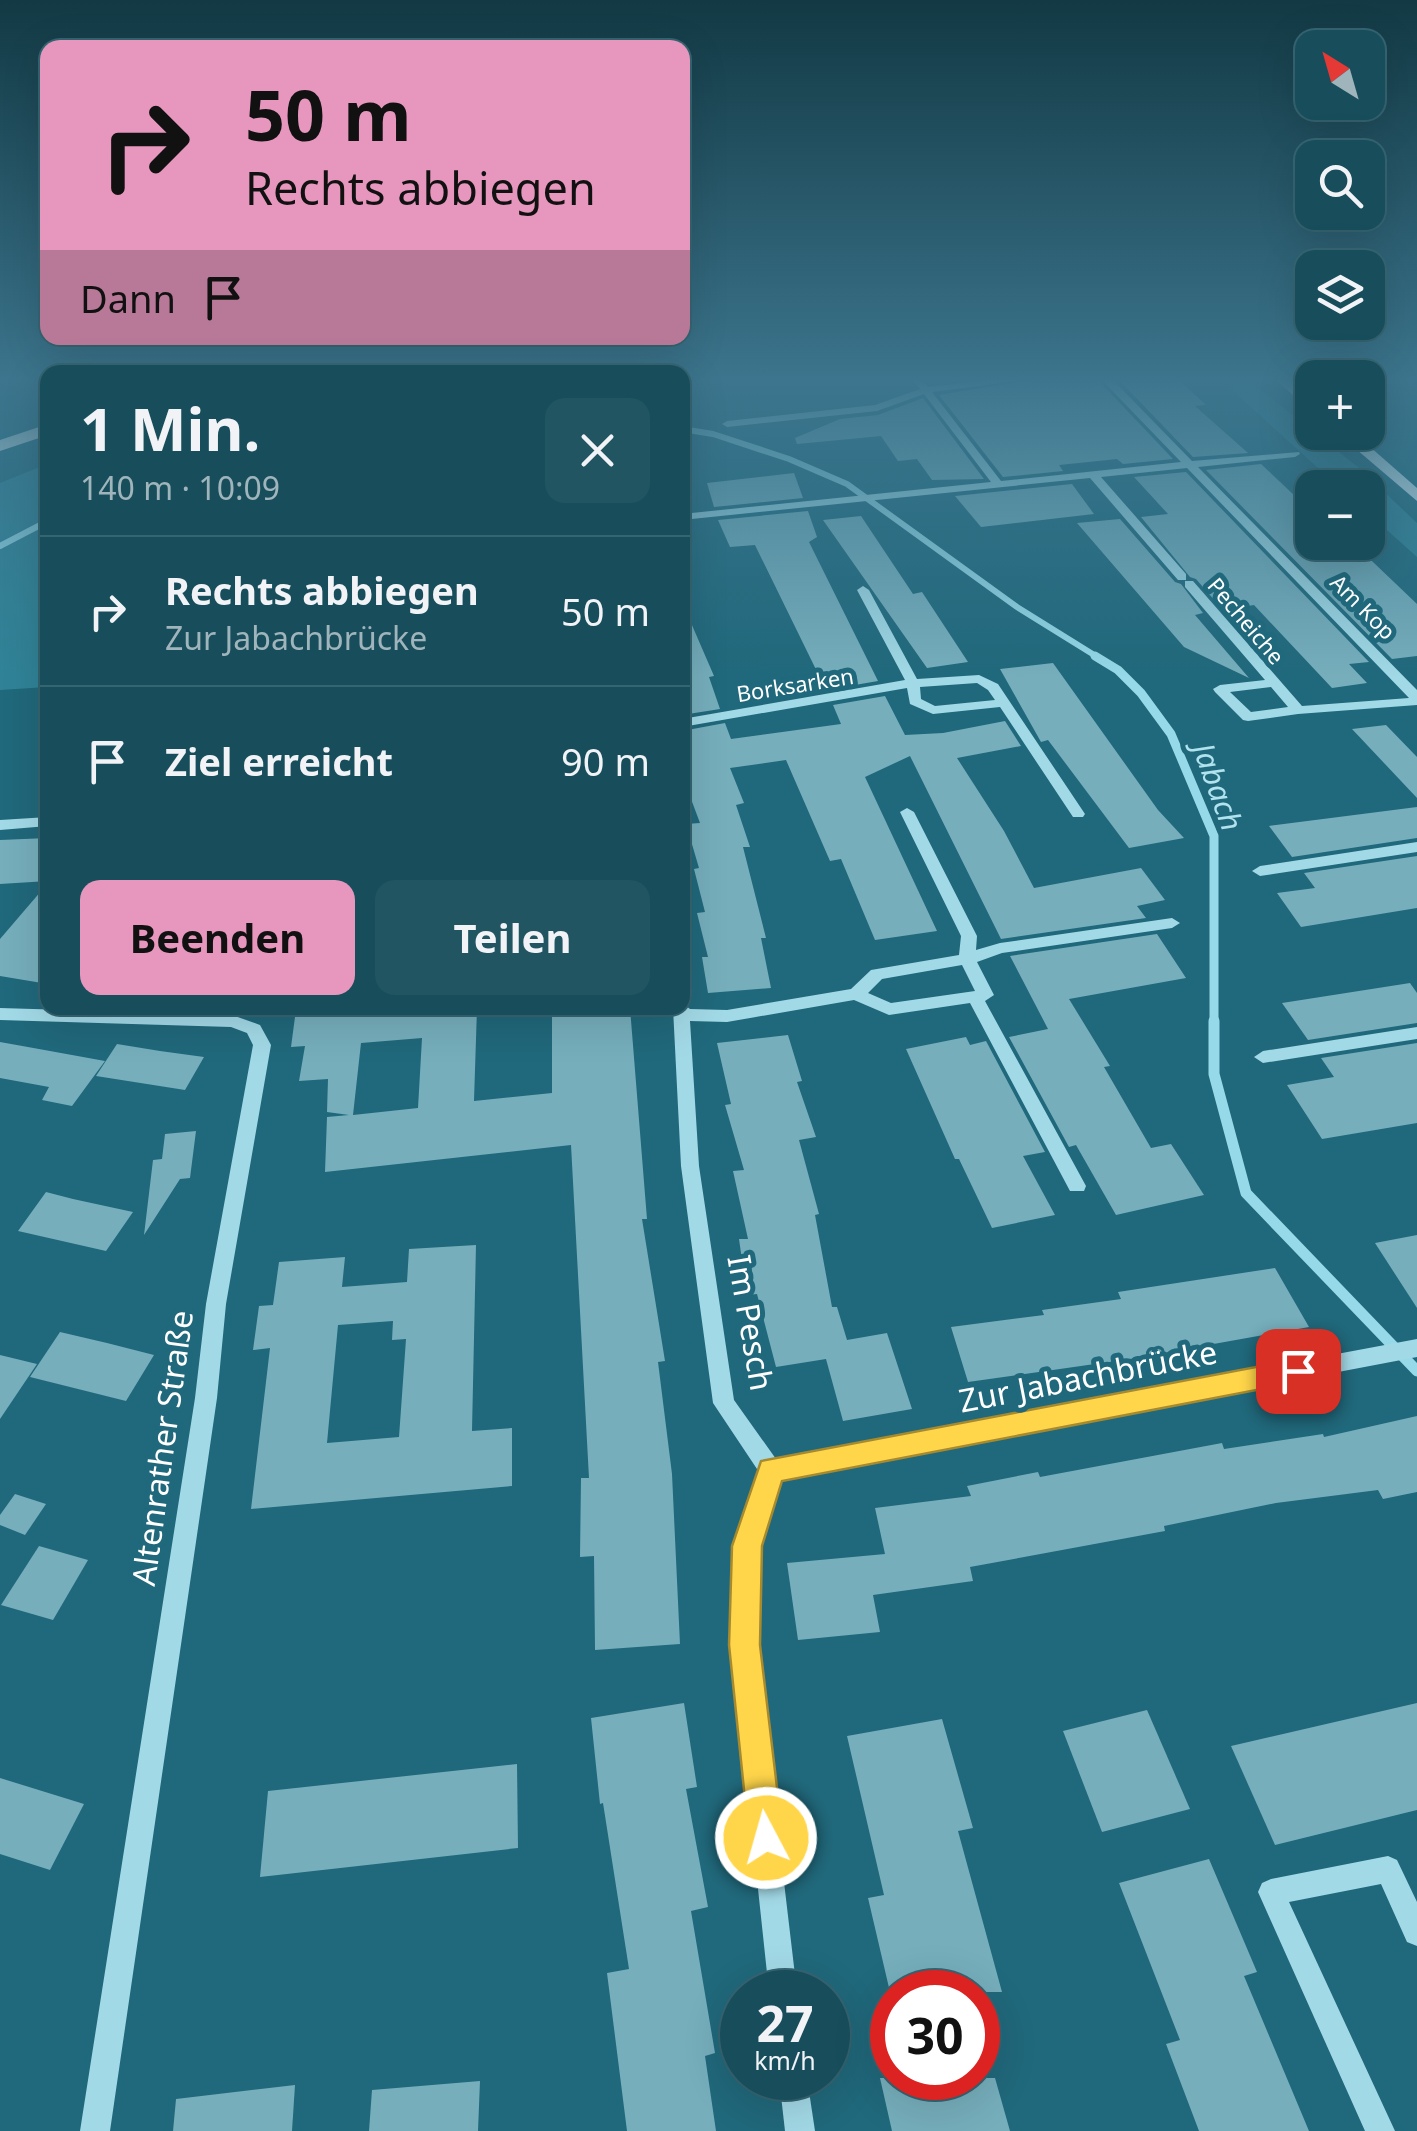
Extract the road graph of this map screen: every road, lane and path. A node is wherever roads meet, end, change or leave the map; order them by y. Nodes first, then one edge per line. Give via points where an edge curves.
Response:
1 (994, 478) edge
2 (1046, 478) edge
3 (1096, 478) edge
4 (1205, 478) edge
5 (1397, 478) edge
6 (998, 483) junction
7 (1417, 496) edge
8 (690, 516) edge
9 (864, 590) dead end
10 (1272, 683) junction
11 (913, 684) junction
12 (1417, 700) edge
13 (1004, 703) junction
14 (1298, 710) junction
15 (690, 722) edge
16 (907, 812) dead end
17 (1078, 814) dead end
18 (40, 822) edge
19 (0, 825) edge
20 (1417, 847) edge
21 (1260, 871) dead end
22 (1172, 922) dead end
23 (966, 959) junction
24 (856, 994) junction
25 (974, 997) junction
26 (690, 1013) edge
27 (0, 1014) edge
28 (681, 1015) edge
29 (1417, 1033) edge
30 (1264, 1058) dead end
31 (1077, 1186) dead end
32 (1417, 1348) edge
33 (771, 1470) junction
34 (1417, 1932) edge
35 (781, 1970) edge
36 (796, 2100) edge
37 (94, 2131) edge
38 (800, 2131) edge
39 (1380, 2131) edge

1 - 6 street
2 - 6 street
3 - 10 street, Pecheiche
4 - 12 street, Am Kop
5 - 7 main road
6 - 8 street
9 - 11 street
10 - 14 street, Pecheiche
10 - 14 street, Pecheiche via 1220,688 1248,718
11 - 13 street, Borksarken via 979,679
11 - 13 street via 915,700 933,710
11 - 15 street, Borksarken
12 - 14 street, Pecheiche
13 - 17 street, Borksarken
16 - 23 street via 969,936
18 - 19 street
20 - 21 street
22 - 23 street
23 - 24 street via 877,974
23 - 25 street via 986,996
24 - 25 street via 889,1009
24 - 26 street via 728,1016
25 - 31 street
27 - 37 street, Altenrather Straße via 232,1021 254,1029 262,1045 216,1304
28 - 33 street, Im Pesch via 690,1166 724,1403
29 - 30 street
32 - 33 street, Zur Jabachbrücke
33 - 35 street via 747,1546 744,1645
34 - 39 street via 1388,1868 1271,1892
36 - 38 street

